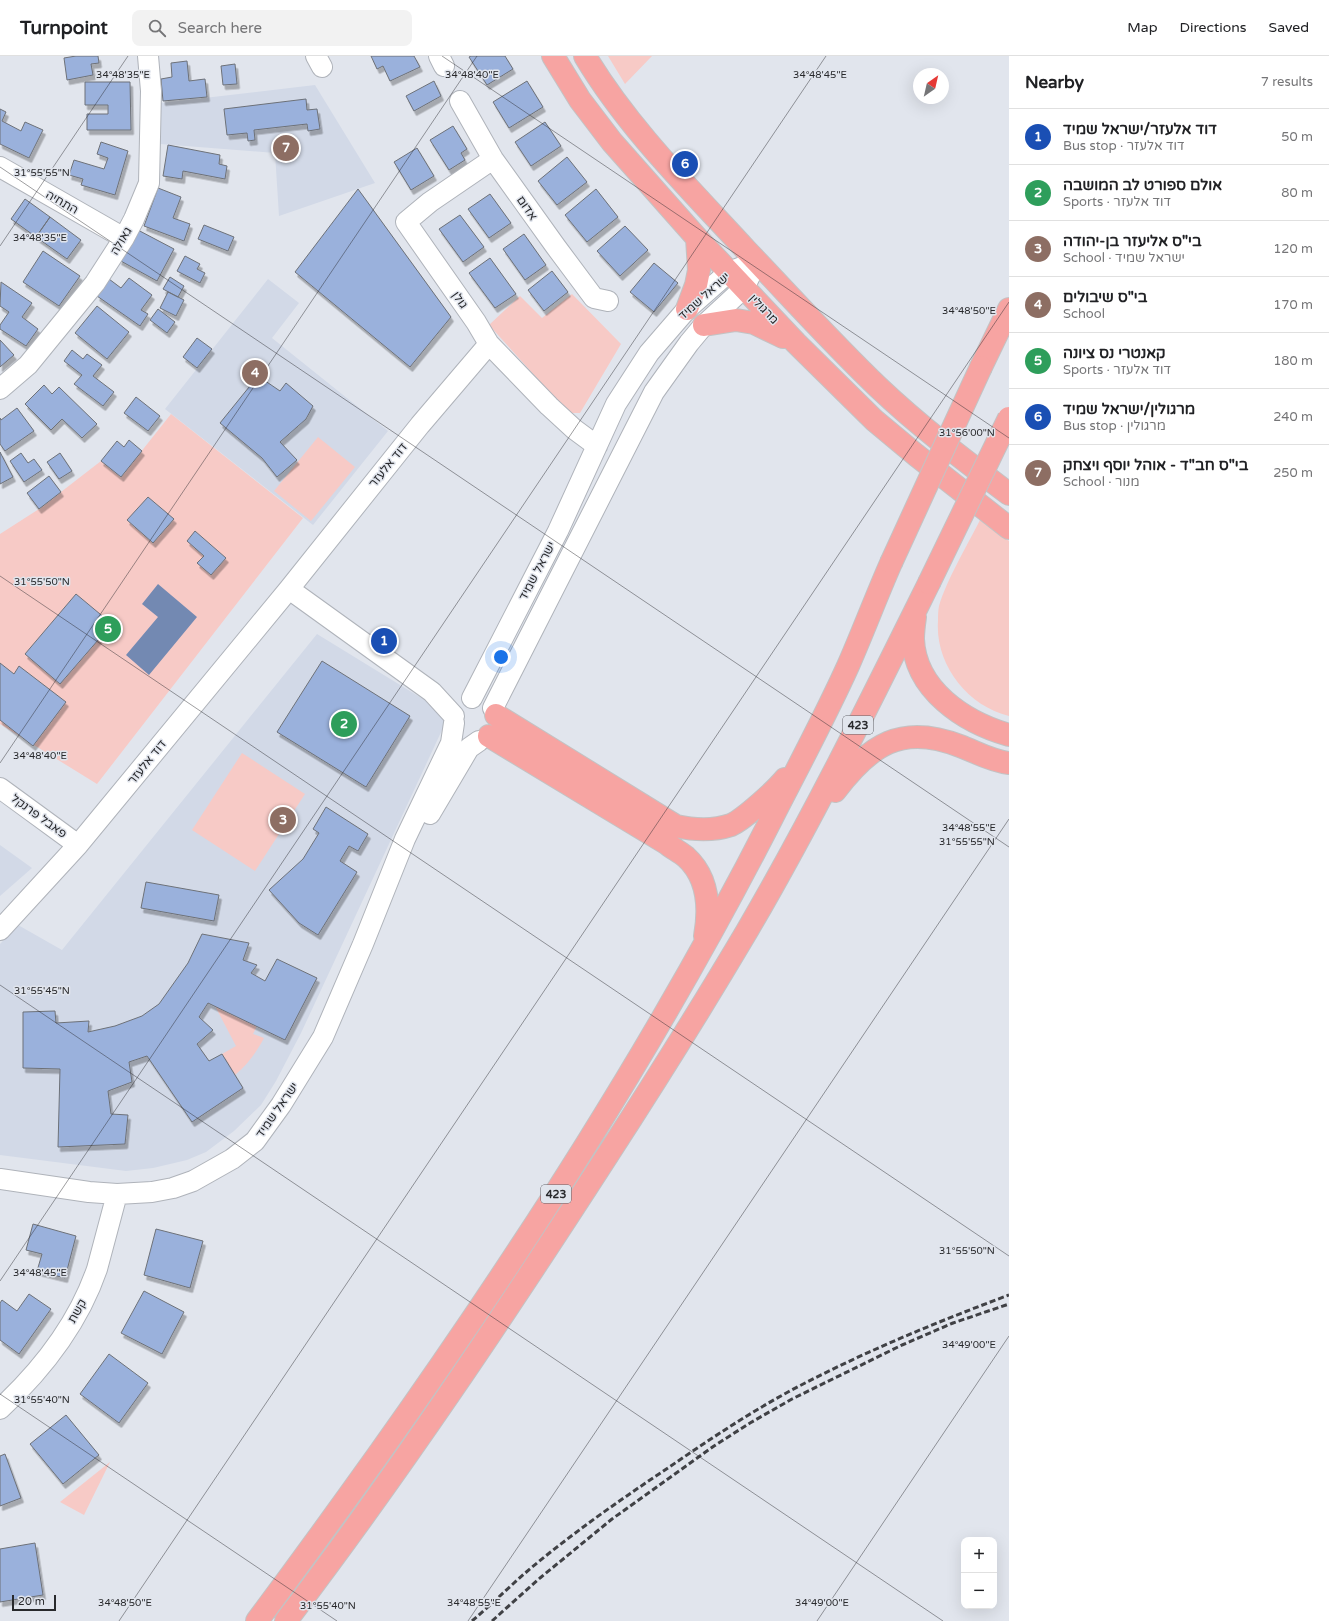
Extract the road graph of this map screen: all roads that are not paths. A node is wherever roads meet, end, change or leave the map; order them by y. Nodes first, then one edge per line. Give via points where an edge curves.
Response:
1 (148, 56) edge
2 (553, 56) edge
3 (585, 56) edge
4 (460, 101) dead end
5 (493, 159) junction
6 (0, 168) edge
7 (124, 238) junction
8 (697, 238) junction
9 (757, 261) junction
10 (729, 272) junction
11 (744, 288) junction
12 (608, 301) dead end
13 (687, 309) junction
14 (1009, 309) edge
15 (704, 325) junction
16 (796, 343) junction
17 (488, 344) junction
18 (0, 389) edge
19 (1009, 418) edge
20 (597, 446) junction
21 (1009, 494) edge
22 (1009, 528) edge
23 (289, 588) junction
24 (915, 611) junction
25 (460, 710) junction
26 (495, 711) junction
27 (1009, 735) edge
28 (484, 738) junction
29 (812, 741) junction
30 (1009, 763) edge
31 (0, 788) edge
32 (798, 838) junction
33 (78, 845) junction
34 (0, 930) edge
35 (363, 944) junction
36 (701, 952) junction
37 (0, 1179) edge
38 (117, 1194) junction
39 (0, 1409) edge
40 (257, 1621) edge
41 (286, 1621) edge

1 - 7 street, גאולה via 151,90 149,183
2 - 8 main road, מרגולין via 580,100 612,142
3 - 9 main road via 603,84 667,165
4 - 5 street, אדום
5 - 12 street, אדום via 594,298
5 - 17 street, גולן via 430,202 406,222 476,322
6 - 7 street, התחיה
7 - 18 street, גאולה via 95,284 60,327 28,364
8 - 10 main road, מרגולין
8 - 13 main road via 699,270
9 - 10 street, ישראל שמיד
9 - 11 street, ישראל שמיד
9 - 21 main road via 879,388 927,431
10 - 11 main road, מרגולין
10 - 13 street, ישראל שמיד
11 - 15 street, ישראל שמיד
11 - 16 main road, מרגולין
13 - 20 street, ישראל שמיד via 649,353 616,404
14 - 29 main road, 423, bridge via 890,563 848,667
15 - 16 main road via 736,320 754,323
15 - 26 street, ישראל שמיד via 654,392
16 - 22 main road, מרגולין via 874,420
17 - 20 street, גולן via 554,410
17 - 23 street, דוד אלעזר
19 - 24 main road, 423, bridge
20 - 25 street, ישראל שמיד via 558,531
23 - 25 street
23 - 33 street, דוד אלעזר
24 - 27 main road via 913,639 918,662 927,680 943,701 975,723
24 - 32 main road, 423
25 - 26 street via 484,700
25 - 28 street via 456,730 466,739
25 - 35 street, ישראל שמיד via 451,743 405,839
26 - 28 street via 496,726
26 - 29 main road via 676,826 692,829 710,829 731,824 751,810 780,785
28 - 35 street, ישראל שמיד via 469,748 436,803
28 - 36 main road via 686,857 703,880 707,896 709,913
29 - 36 main road, 423
30 - 32 main road via 929,738 900,738 884,743 871,751 850,772
31 - 33 street, פאבל פרנקל
32 - 41 main road, 423 via 698,1013 555,1238 444,1401
33 - 34 street, דוד אלעזר
35 - 38 street, ישראל שמיד via 322,1037 282,1105 255,1141 232,1159 193,1181 152,1192
36 - 40 main road, 423 via 620,1090 536,1225 425,1388
37 - 38 street, ישראל שמיד
38 - 39 street, קשת via 93,1281 75,1316 58,1345 38,1370

